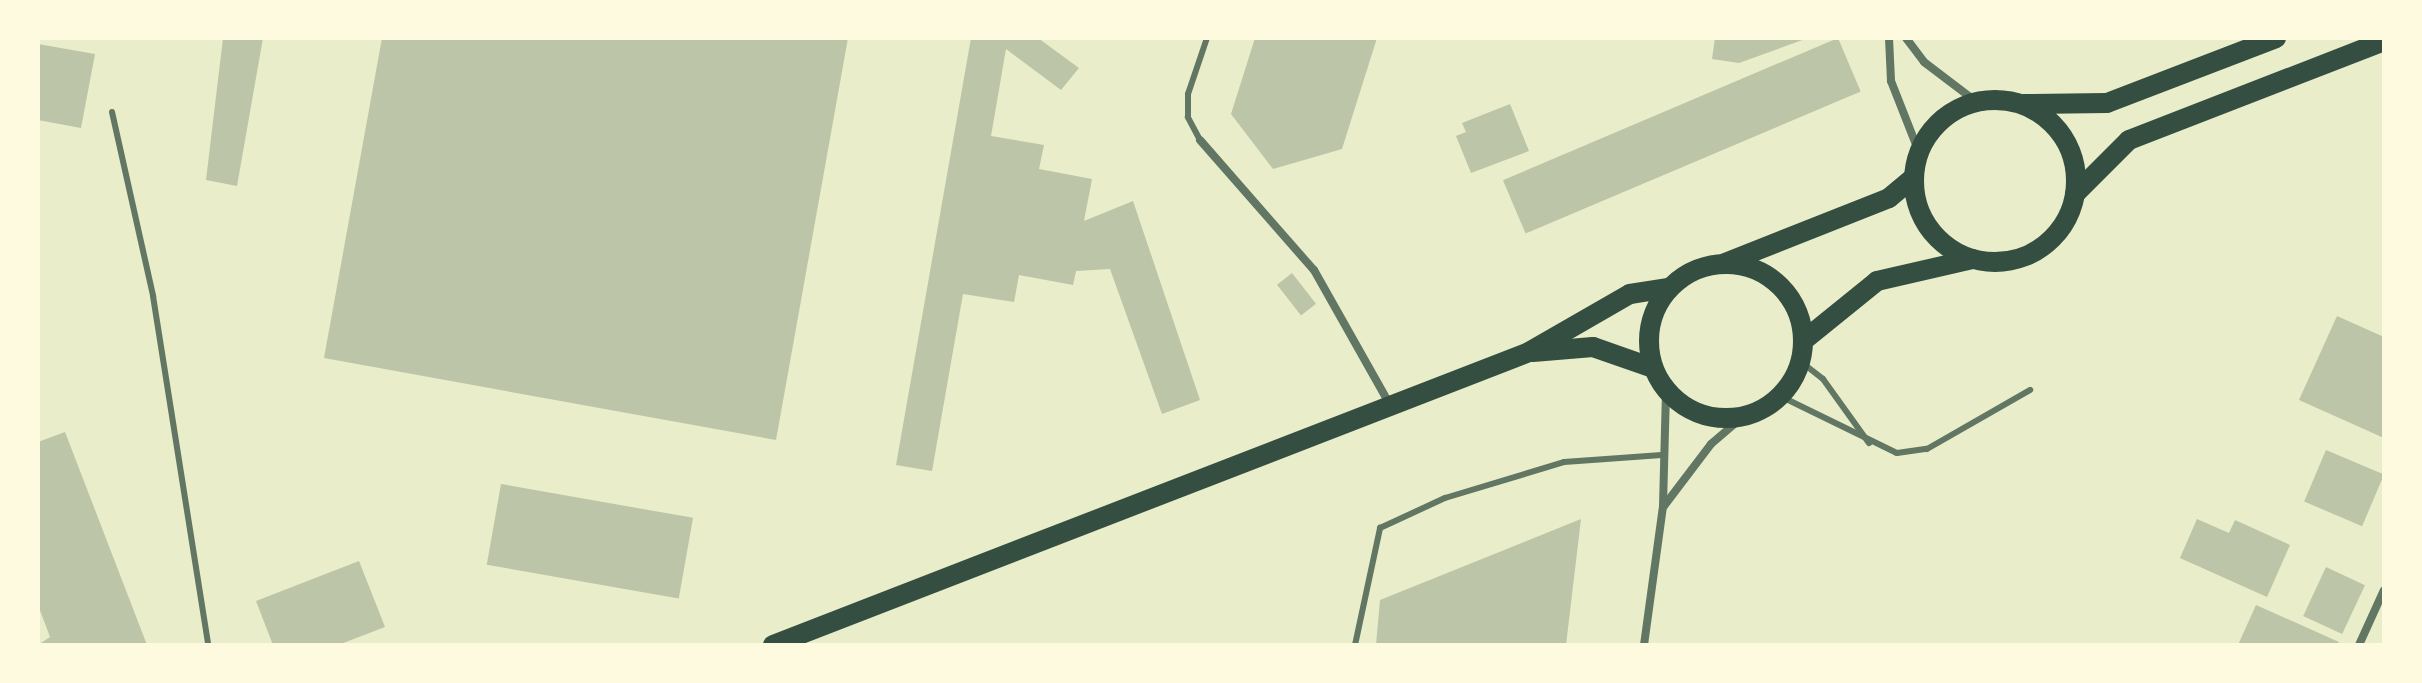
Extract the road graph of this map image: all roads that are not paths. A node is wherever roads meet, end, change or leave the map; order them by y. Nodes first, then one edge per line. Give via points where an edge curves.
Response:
1 (1207, 38) edge
2 (1889, 38) edge
3 (1906, 38) edge
4 (2276, 38) edge
5 (2384, 41) edge
6 (1978, 103) junction
7 (2017, 103) junction
8 (112, 112) dead end
9 (1200, 140) joint
10 (1919, 152) junction
11 (1913, 178) junction
12 (2075, 194) junction
13 (1973, 259) junction
14 (1724, 263) junction
15 (1669, 288) junction
16 (1802, 351) junction
17 (1529, 352) junction
18 (1653, 368) junction
19 (1666, 389) junction
20 (2030, 390) dead end
21 (1780, 396) junction
22 (1391, 406) junction
23 (1745, 415) junction
24 (1871, 446) junction
25 (1662, 455) junction
26 (1663, 506) junction
27 (2384, 590) edge
28 (208, 645) edge
29 (773, 645) edge
30 (1355, 645) edge
31 (1644, 645) edge
32 (2359, 645) edge

1 - 9 lane via 1188,94 1188,117
2 - 10 street via 1891,81
3 - 6 street via 1924,62
4 - 7 main road via 2107,103
5 - 12 main road via 2129,140
6 - 7 main road
6 - 10 main road via 1944,118
7 - 12 main road via 2066,141
8 - 28 lane via 153,296
9 - 22 street via 1314,270
10 - 11 main road
11 - 13 main road via 1929,229
11 - 14 main road via 1889,198
12 - 13 main road via 2050,241 2027,256
13 - 16 main road via 1877,281
14 - 15 main road
14 - 16 main road via 1780,285
15 - 17 main road via 1630,294
15 - 18 main road via 1649,325
16 - 21 main road
16 - 24 lane
17 - 18 main road via 1593,347
17 - 22 main road
18 - 19 main road
19 - 23 main road via 1701,414
19 - 25 street
20 - 24 lane via 1927,449
21 - 23 main road
21 - 24 lane
22 - 29 main road
23 - 26 street via 1711,444
25 - 26 street
25 - 30 lane via 1564,462 1445,498 1380,528
26 - 31 street
27 - 32 street

